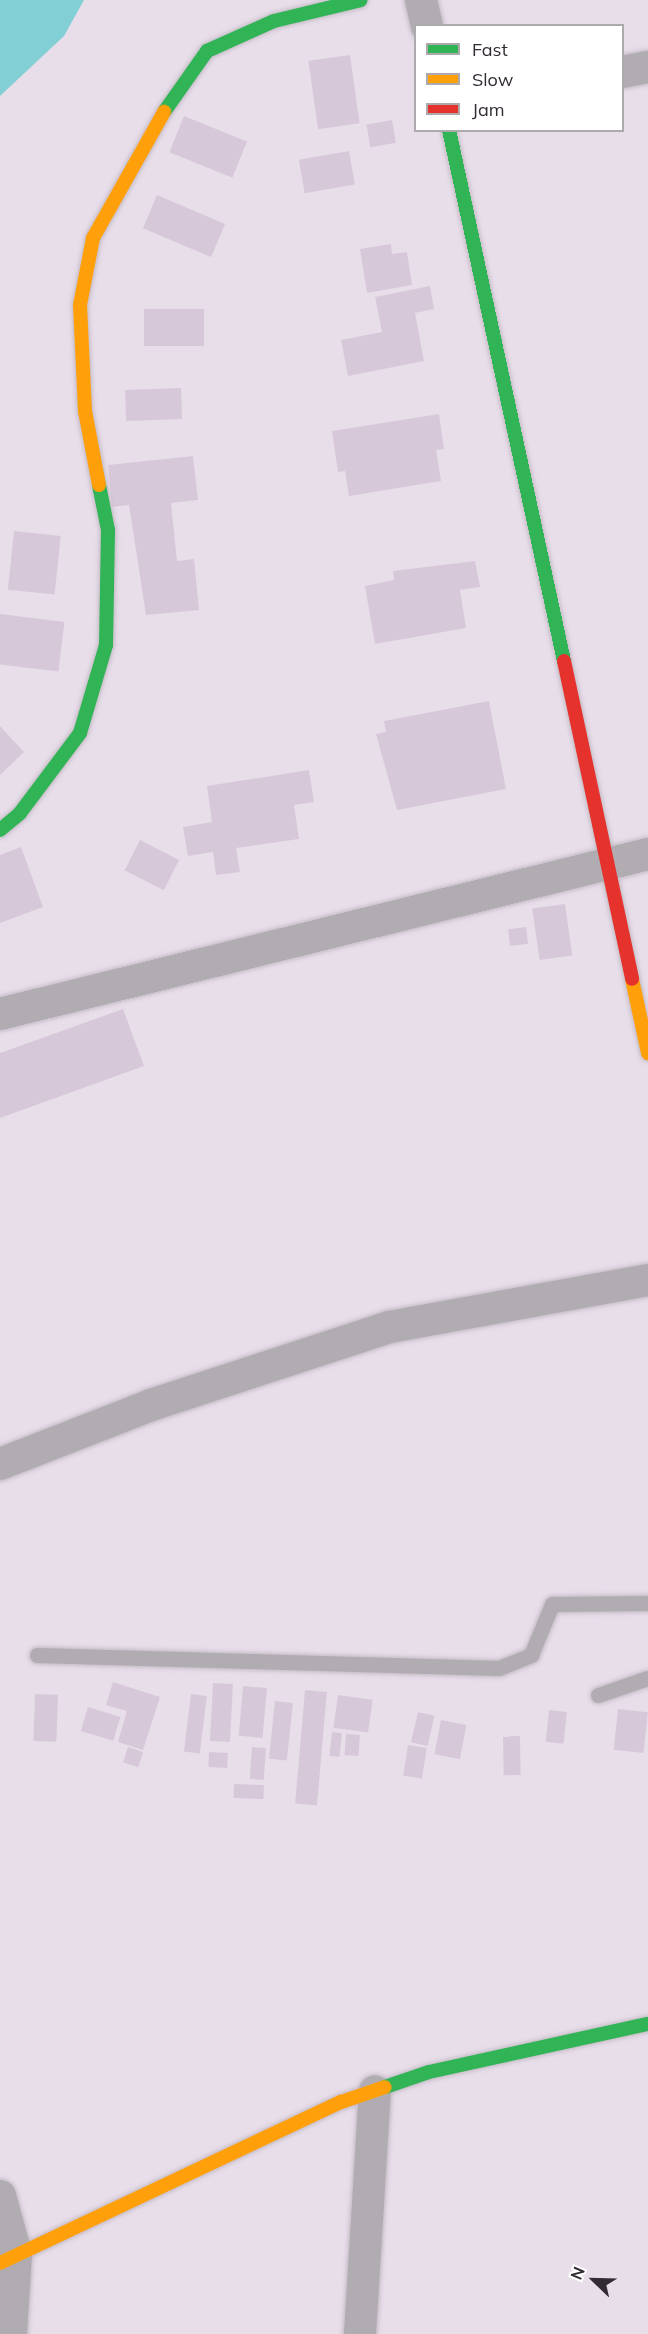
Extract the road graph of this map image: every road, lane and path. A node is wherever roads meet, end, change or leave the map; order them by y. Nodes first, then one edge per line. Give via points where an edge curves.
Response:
1 (361, 0) edge
2 (421, 0) edge
3 (427, 24) edge
4 (648, 67) edge
5 (624, 72) edge
6 (449, 132) edge
7 (0, 830) edge
8 (648, 854) edge
9 (607, 862) junction
10 (0, 1014) edge
11 (648, 1053) edge
12 (648, 1280) edge
13 (0, 1464) edge
14 (648, 1603) edge
15 (37, 1655) dead end
16 (648, 1678) edge
17 (598, 1695) dead end
18 (648, 2024) edge
19 (375, 2091) junction
20 (0, 2196) edge
21 (8, 2258) edge
22 (11, 2334) edge
23 (360, 2334) edge

1 - 7 street via 274,21 207,51 144,140 93,238 81,305 85,411 108,530 106,645 80,733 20,813
2 - 3 street
4 - 5 street
6 - 9 street
8 - 9 street
9 - 10 street
9 - 11 street
12 - 13 street via 390,1327 151,1405
14 - 15 lane via 552,1604 531,1656 499,1668
16 - 17 lane
18 - 19 street via 429,2072
19 - 21 street
19 - 23 street
20 - 21 street
21 - 22 street

